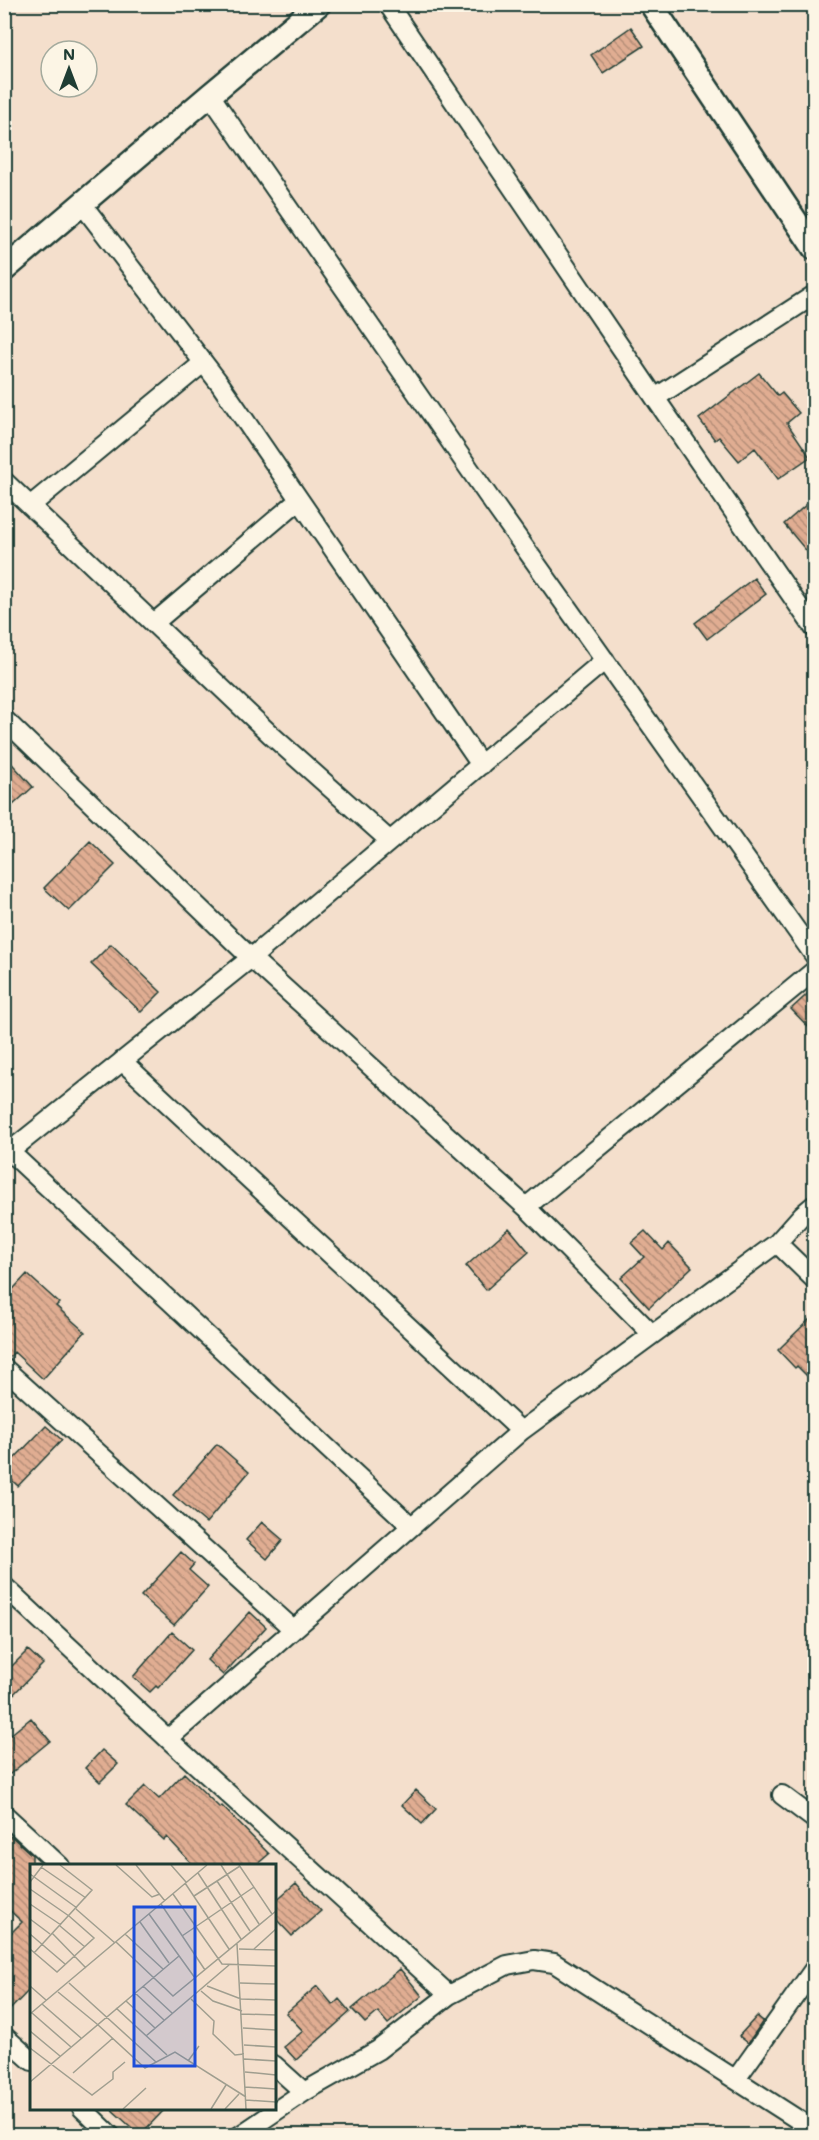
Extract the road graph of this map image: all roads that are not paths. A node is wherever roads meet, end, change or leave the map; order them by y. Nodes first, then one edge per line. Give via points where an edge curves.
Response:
1 (319, 4) edge
2 (388, 4) edge
3 (651, 4) edge
4 (210, 95) junction
5 (82, 204) junction
6 (814, 248) edge
7 (4, 270) edge
8 (814, 295) edge
9 (203, 363) junction
10 (655, 398) junction
11 (4, 481) edge
12 (299, 500) junction
13 (30, 506) junction
14 (154, 623) junction
15 (814, 628) edge
16 (605, 660) junction
17 (4, 719) edge
18 (481, 765) junction
19 (390, 841) junction
20 (814, 955) edge
21 (251, 958) junction
22 (814, 970) edge
23 (123, 1061) junction
24 (7, 1154) edge
25 (814, 1205) edge
26 (526, 1207) junction
27 (777, 1243) junction
28 (814, 1279) edge
29 (652, 1334) junction
30 (4, 1368) edge
31 (521, 1431) junction
32 (411, 1526) junction
33 (4, 1586) edge
34 (293, 1629) junction
35 (168, 1739) junction
36 (782, 1795) dead end
37 (4, 1814) edge
38 (814, 1819) edge
39 (58, 1864) edge
40 (814, 1969) edge
41 (449, 1995) junction
42 (4, 2036) edge
43 (30, 2059) edge
44 (276, 2067) edge
45 (736, 2079) junction
46 (304, 2092) junction
47 (83, 2110) edge
48 (814, 2130) edge
49 (111, 2136) edge
50 (239, 2136) edge

1 - 4 street
2 - 10 street
3 - 6 street
4 - 5 street
4 - 16 street
5 - 7 street
5 - 9 street
8 - 10 street
9 - 12 street
9 - 13 street
10 - 15 street
11 - 13 street
12 - 14 street
12 - 18 street
13 - 14 street
14 - 19 street
16 - 18 street
16 - 20 street
17 - 21 street
18 - 19 street
19 - 21 street
21 - 23 street
21 - 26 street
22 - 26 street
23 - 24 street
23 - 31 street
24 - 32 street
25 - 27 street
26 - 29 street
27 - 28 street
27 - 29 street
29 - 31 street
30 - 34 street
31 - 32 street
32 - 34 street
33 - 35 street
34 - 35 street
35 - 41 street
36 - 38 street
37 - 39 street
40 - 45 street
41 - 45 street via 507,1965 534,1960 554,1963
41 - 46 street via 378,2050
42 - 43 street
44 - 46 street
45 - 48 street
46 - 50 street
47 - 49 street

